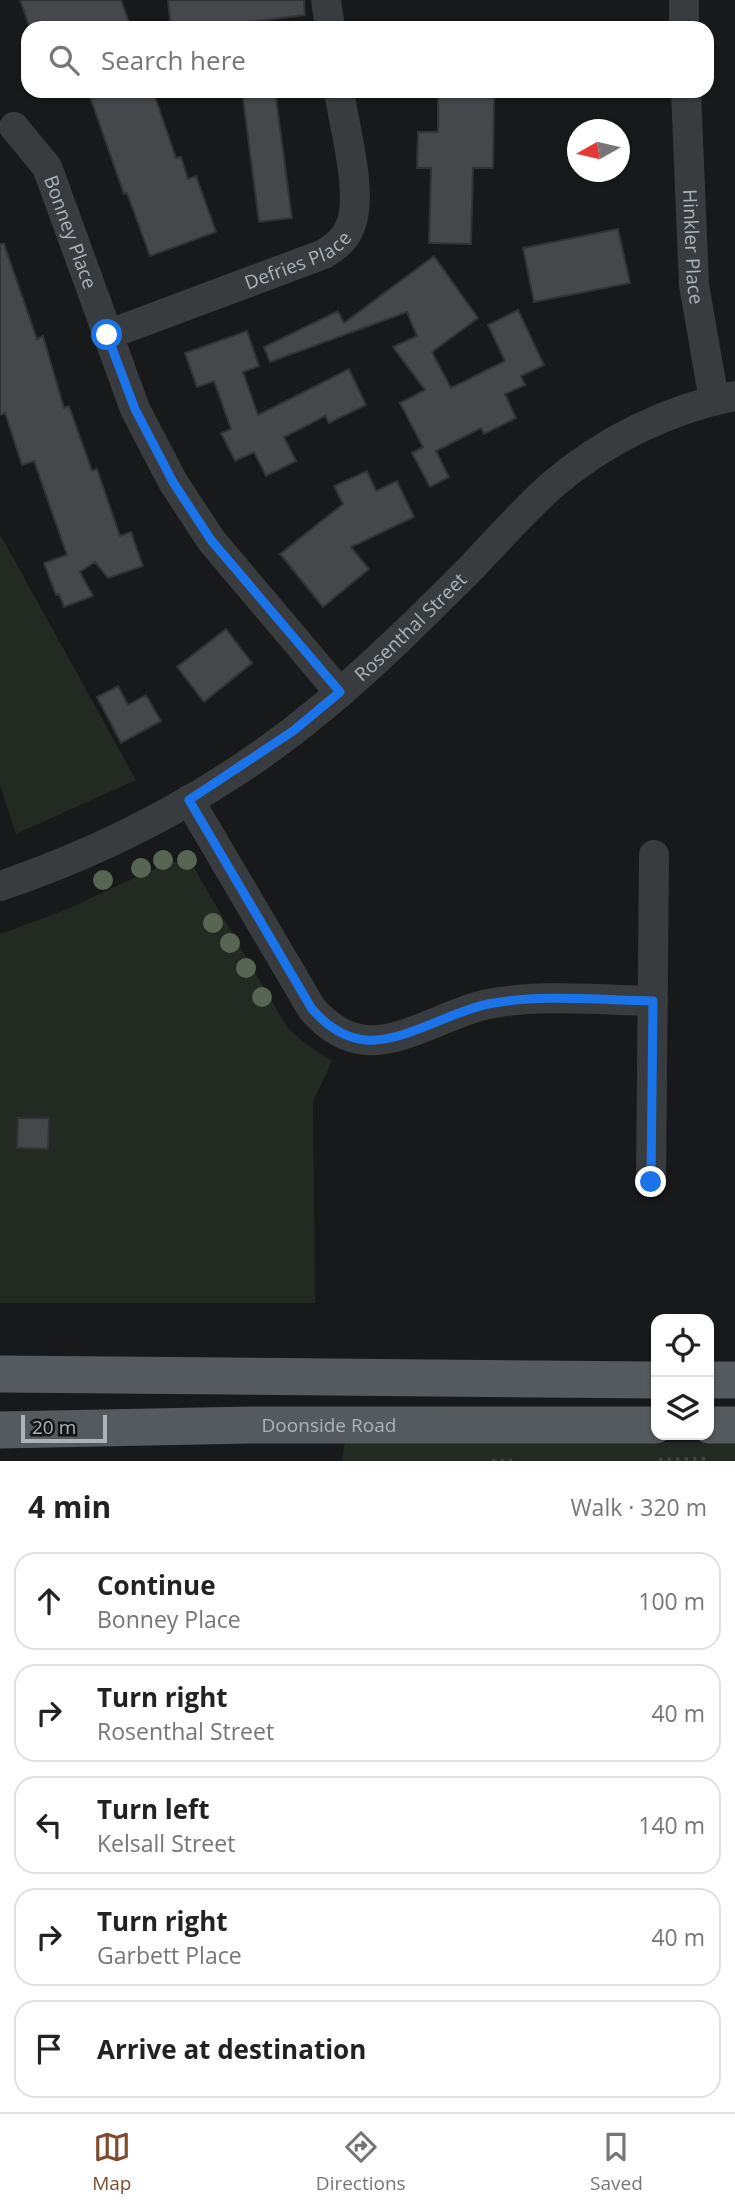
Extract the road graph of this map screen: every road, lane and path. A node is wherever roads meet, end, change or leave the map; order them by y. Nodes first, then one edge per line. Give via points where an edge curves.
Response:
1 (326, 0) edge
2 (684, 0) edge
3 (329, 21) edge
4 (684, 21) edge
5 (340, 98) edge
6 (686, 98) edge
7 (14, 127) dead end
8 (107, 335) junction
9 (724, 398) edge
10 (340, 692) junction
11 (189, 800) junction
12 (654, 855) dead end
13 (0, 886) edge
14 (653, 1001) junction
15 (651, 1182) dead end
16 (0, 1374) edge
17 (651, 1380) edge
18 (714, 1380) edge
19 (735, 1380) edge
20 (651, 1425) edge
21 (714, 1425) edge
22 (735, 1425) edge
23 (0, 1430) edge

1 - 3 street
2 - 4 street
5 - 8 street, Defries Place via 355,197 346,236 324,254
6 - 9 street, Hinkler Place via 694,285
7 - 8 street, Bonney Place via 47,167
8 - 10 street, Bonney Place via 135,409 173,482 211,540
9 - 10 street, Rosenthal Street via 683,410 621,438 553,485
10 - 11 street, Rosenthal Street via 293,731
11 - 13 street, Rosenthal Street via 85,852
11 - 14 street via 312,1009 349,1036 381,1040 455,1012 500,1002
12 - 14 street
14 - 15 street
16 - 17 main road
18 - 19 main road
20 - 23 main road, Doonside Road
21 - 22 main road

